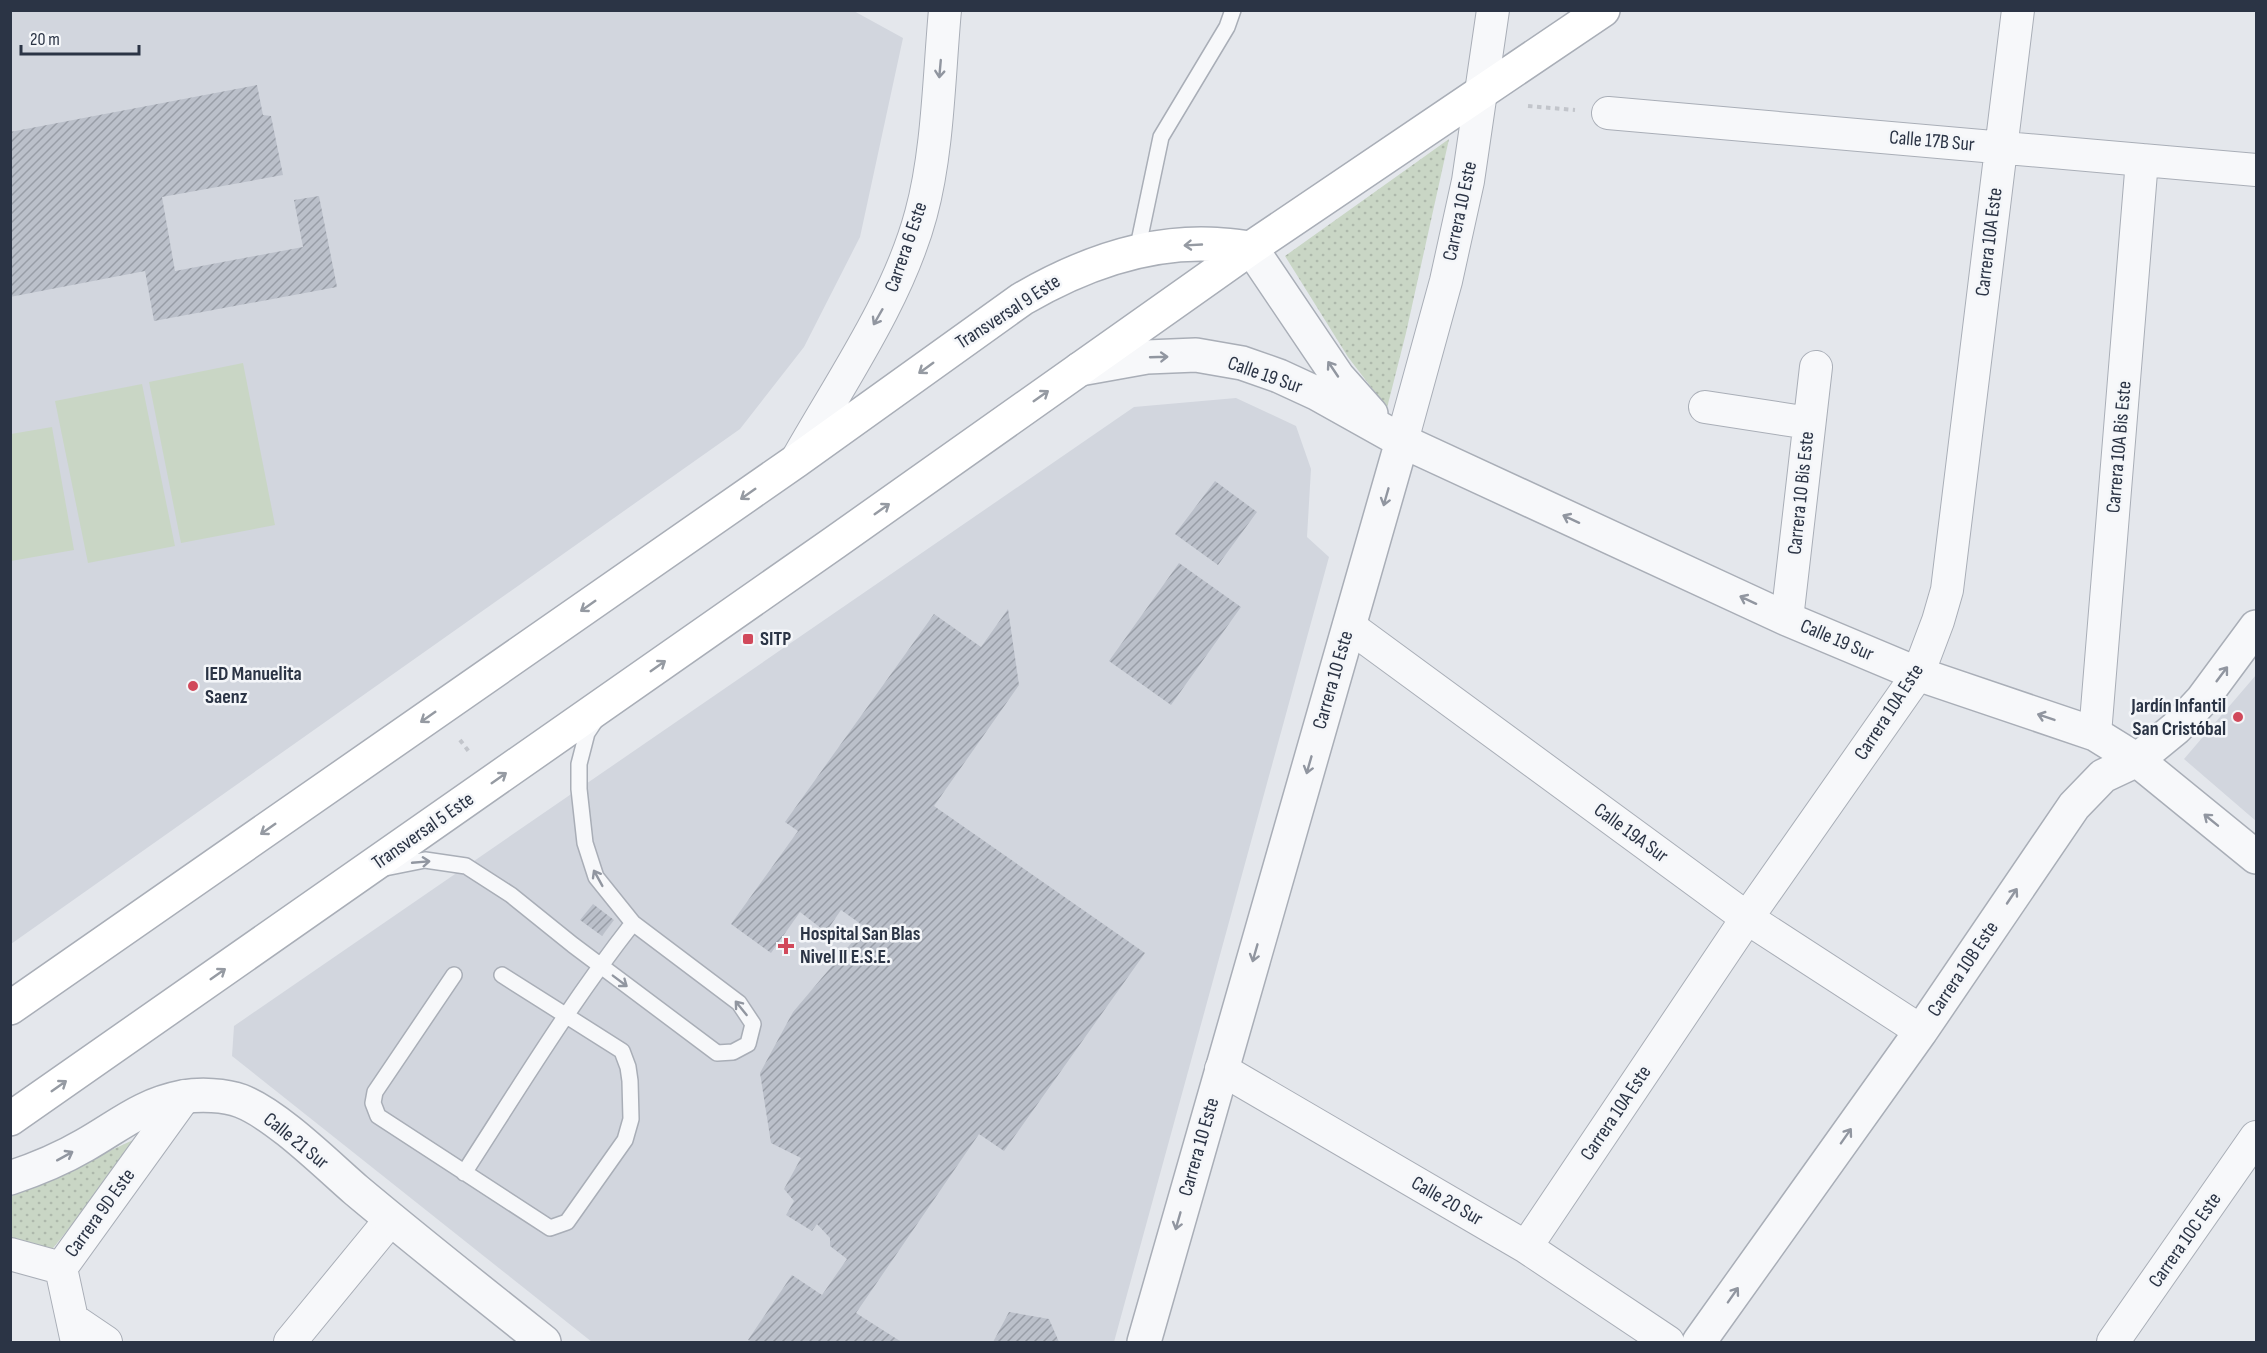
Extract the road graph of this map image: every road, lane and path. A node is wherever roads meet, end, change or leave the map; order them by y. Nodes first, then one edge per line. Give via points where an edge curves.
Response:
1 (945, 10) edge
2 (1233, 10) edge
3 (1493, 10) edge
4 (1603, 10) edge
5 (2018, 10) edge
6 (1482, 91) junction
7 (1525, 106) dead end
8 (1608, 113) joint
9 (2001, 147) junction
10 (2142, 160) junction
11 (2256, 170) edge
12 (1251, 248) junction
13 (1137, 251) junction
14 (1816, 367) dead end
15 (1080, 369) junction
16 (1705, 407) dead end
17 (1809, 423) junction
18 (1402, 441) junction
19 (796, 461) junction
20 (1787, 619) junction
21 (1349, 626) junction
22 (2256, 627) edge
23 (1918, 674) junction
24 (607, 702) junction
25 (438, 711) junction
26 (2095, 734) junction
27 (2137, 760) junction
28 (492, 783) junction
29 (2256, 857) edge
30 (364, 872) junction
31 (1747, 918) junction
32 (633, 923) junction
33 (600, 966) junction
34 (454, 975) dead end
35 (502, 975) dead end
36 (10, 1008) edge
37 (566, 1015) junction
38 (1921, 1031) junction
39 (1221, 1069) junction
40 (185, 1096) junction
41 (10, 1119) edge
42 (2256, 1137) edge
43 (464, 1173) junction
44 (10, 1178) edge
45 (391, 1219) junction
46 (1526, 1247) junction
47 (10, 1254) edge
48 (61, 1268) junction
49 (74, 1331) edge
50 (106, 1342) edge
51 (290, 1342) edge
52 (544, 1342) edge
53 (1144, 1342) edge
54 (1668, 1342) edge
55 (1699, 1342) edge
56 (2113, 1342) edge

1 -> 19 street, Carrera 6 Este via 930,168 921,214 891,295
2 - 13 lane via 1227,27 1161,137
3 - 6 street, Carrera 10 Este
4 - 6 main road
5 - 9 street, Carrera 10A Este
6 - 12 main road
6 - 18 street, Carrera 10 Este via 1446,281
7 - 8 path
8 - 9 street, Calle 17B Sur
9 - 10 street, Calle 17B Sur
9 - 23 street, Carrera 10A Este via 1947,590
10 - 11 street, Calle 17B Sur
10 - 26 street, Carrera 10A Bis Este
12 -> 13 main road, Transversal 9 Este via 1201,244
12 - 15 main road
18 -> 12 street, Calle 19 Sur via 1338,377
13 -> 19 main road, Transversal 9 Este via 1079,269 1022,299
14 - 17 street, Carrera 10 Bis Este
15 -> 18 street, Calle 19 Sur via 1147,357 1196,355 1242,363 1318,394
24 -> 15 main road, Transversal 5 Este
16 - 17 street
17 - 20 street, Carrera 10 Bis Este
20 -> 18 street, Calle 19 Sur
18 -> 21 street, Carrera 10 Este
19 -> 25 main road
20 - 23 street, Calle 19 Sur
21 - 31 street, Calle 19A Sur
21 -> 39 street, Carrera 10 Este
27 -> 22 street, Carrera 10B Este via 2202,700
26 -> 23 street, Calle 19 Sur
23 - 31 street, Carrera 10A Este
28 -> 24 main road, Transversal 5 Este
32 -> 24 lane via 596,877 585,843 579,764 587,733
25 - 28 path
25 -> 36 main road
26 - 27 street, Calle 19 Sur
29 -> 27 street, Calle 19 Sur
38 -> 27 street, Carrera 10B Este via 2073,806 2103,776
28 - 30 main road, Transversal 5 Este
30 -> 33 lane via 425,860 466,866
41 -> 30 main road, Transversal 5 Este
31 - 38 street, Calle 19A Sur
31 - 46 street, Carrera 10A Este
32 - 33 lane
33 -> 32 lane via 717,1053 733,1052 748,1044 753,1024 739,1003
33 - 37 lane
34 - 43 lane via 375,1092 373,1102 378,1116
35 - 37 lane
37 - 43 lane
37 - 43 lane via 622,1051 630,1081 631,1119 625,1140 567,1222 550,1228
55 -> 38 street, Carrera 10B Este
39 - 46 street, Calle 20 Sur
39 -> 53 street, Carrera 10 Este
44 -> 40 street, Calle 21 Sur via 51,1164 127,1117
40 - 45 street, Calle 21 Sur via 240,1100 257,1109
40 - 48 street, Carrera 9D Este
42 - 56 street, Carrera 10C Este
45 - 51 street
45 - 52 street, Calle 21 Sur
46 - 54 street, Calle 20 Sur
47 - 48 street
48 - 49 street, Carrera 9D Este
49 - 50 street

